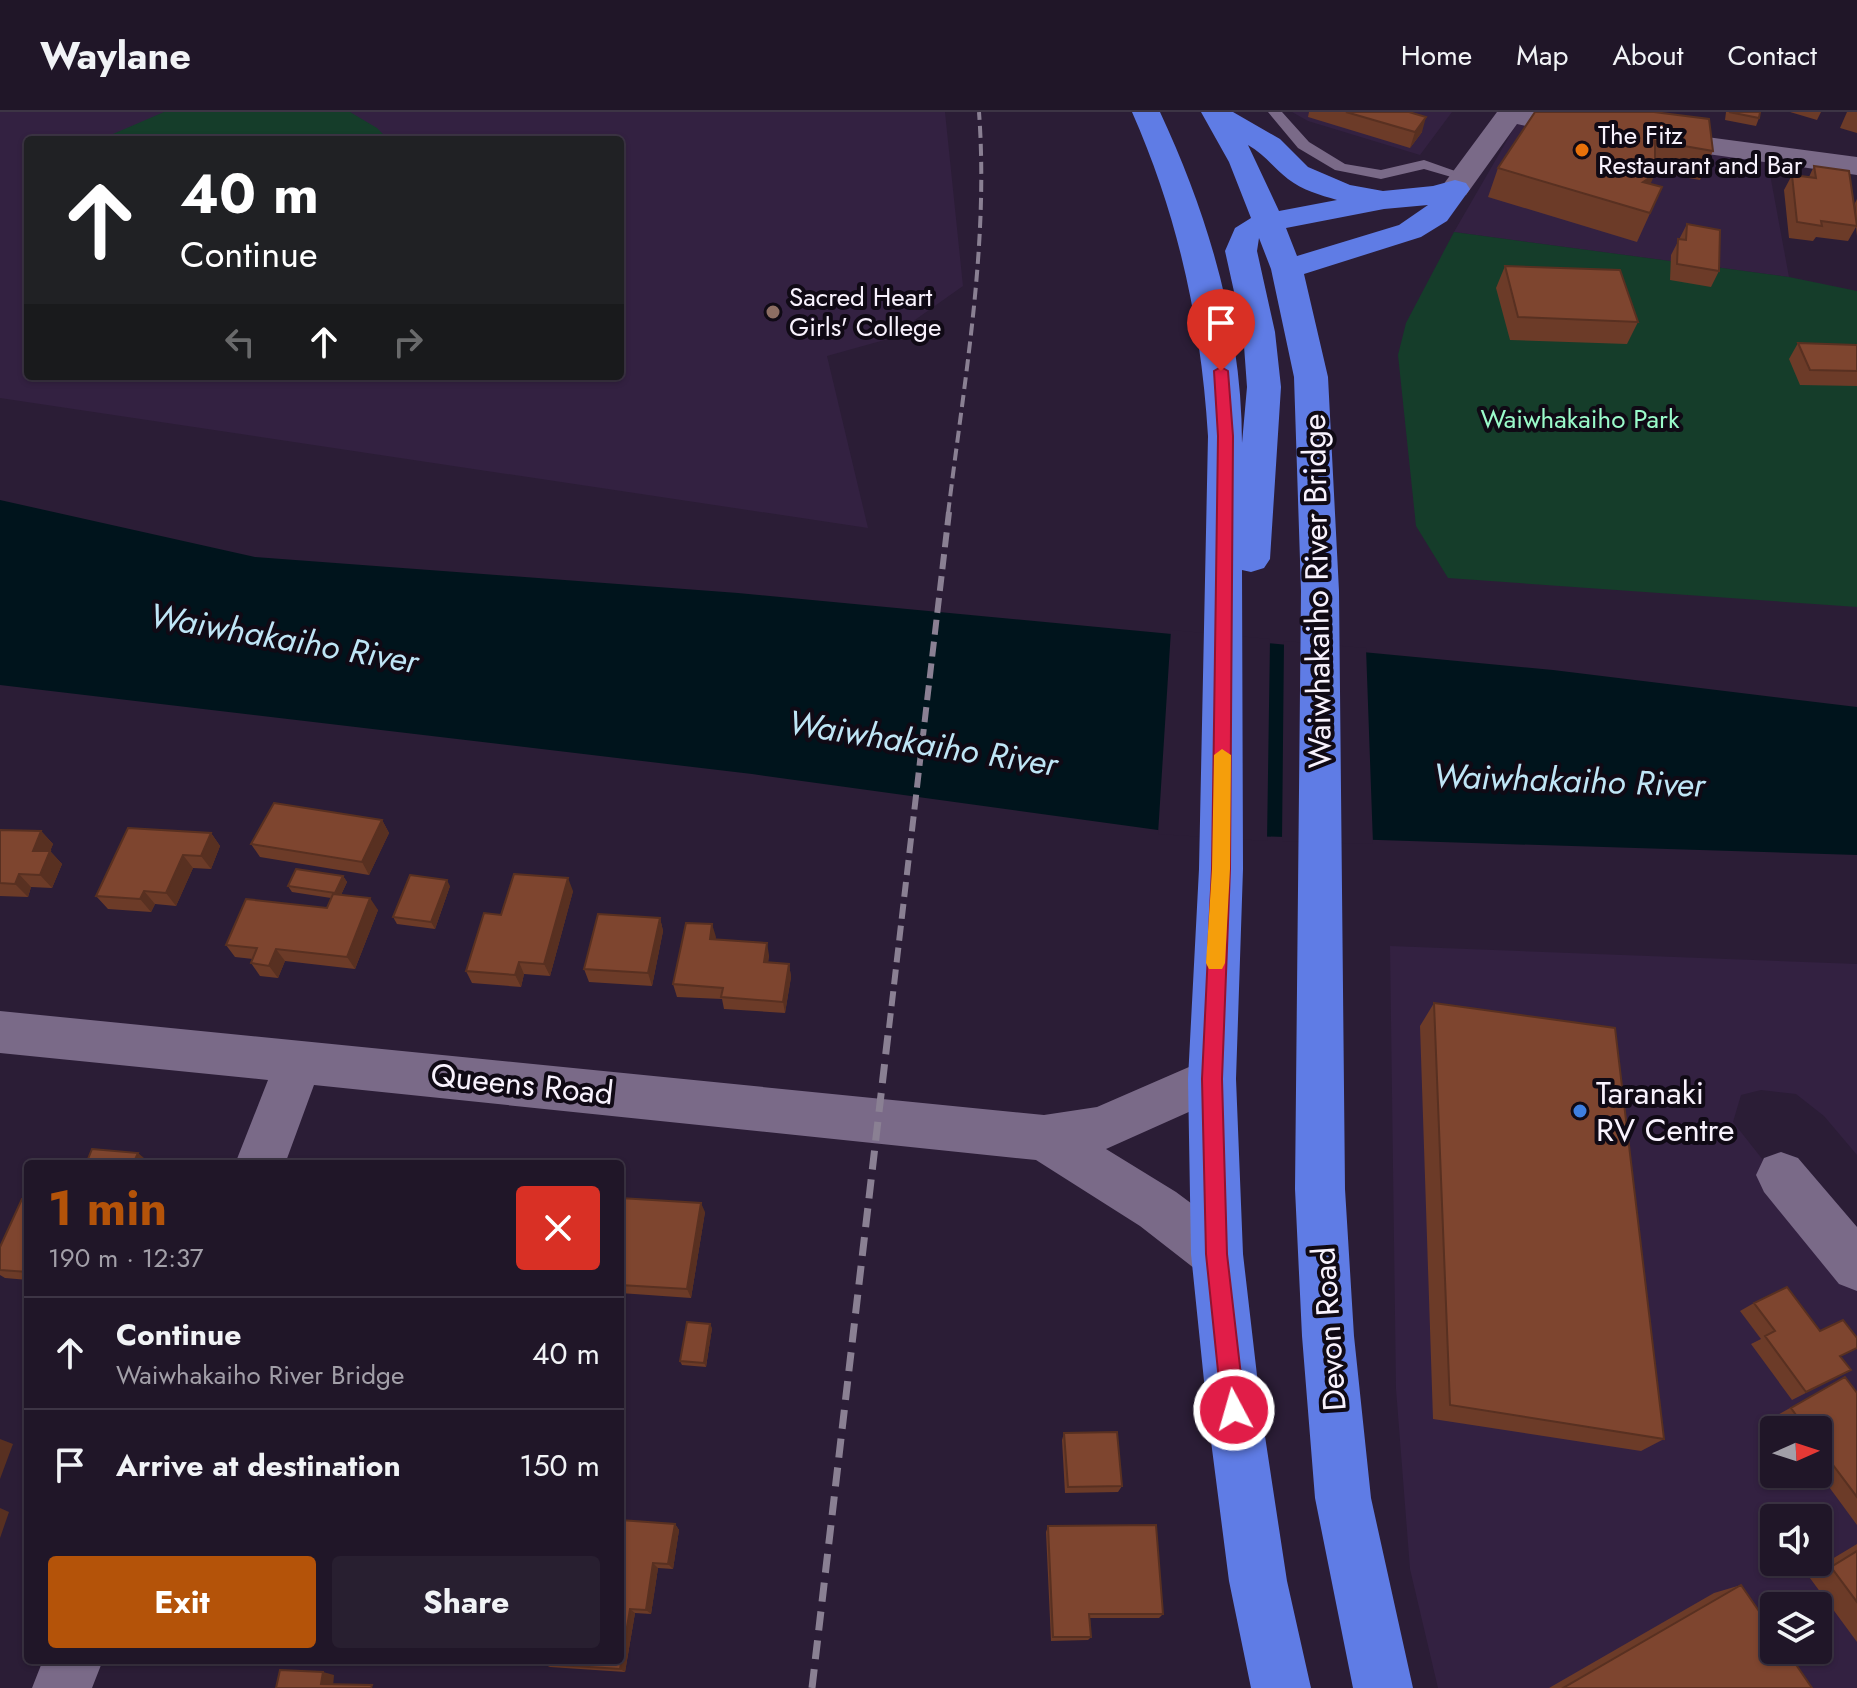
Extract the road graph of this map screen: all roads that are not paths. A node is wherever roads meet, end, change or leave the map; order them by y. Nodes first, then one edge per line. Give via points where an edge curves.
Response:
1 (1146, 112) edge
2 (1275, 112) edge
3 (1216, 113) edge
4 (1510, 113) edge
5 (1857, 166) edge
6 (1460, 183) junction
7 (1384, 200) junction
8 (1270, 222) junction
9 (1287, 269) junction
10 (1236, 584) junction
11 (1322, 965) joint
12 (0, 1032) edge
13 (299, 1061) junction
14 (1212, 1079) junction
15 (1044, 1138) junction
16 (262, 1160) edge
17 (1781, 1175) dead end
18 (1217, 1254) junction
19 (1857, 1266) edge
20 (71, 1664) edge
21 (62, 1688) edge
22 (1281, 1688) edge
23 (1383, 1688) edge

1 - 10 highway via 1182,196 1212,307
2 - 6 lane via 1307,149 1337,169 1406,173 1424,164
3 - 7 highway via 1270,145 1315,183
3 - 8 highway, Waiwhakaiho River Bridge
4 - 5 street via 1605,132
4 - 6 street
6 - 7 highway via 1436,195
6 - 9 highway via 1436,215 1410,231
7 - 8 highway
8 - 9 highway, Waiwhakaiho River Bridge
8 - 10 highway via 1252,226 1242,240 1264,387
9 - 11 highway, Waiwhakaiho River Bridge via 1311,377 1320,591
10 - 14 highway
11 - 23 highway, Devon Road via 1320,1189 1328,1336 1343,1498
12 - 13 street, Queens Road
13 - 15 street, Queens Road
13 - 16 street
14 - 15 street, Queens Road via 1101,1129
14 - 18 highway
15 - 18 street, Queens Road via 1158,1209
17 - 19 street
18 - 22 highway via 1258,1581
20 - 21 street

